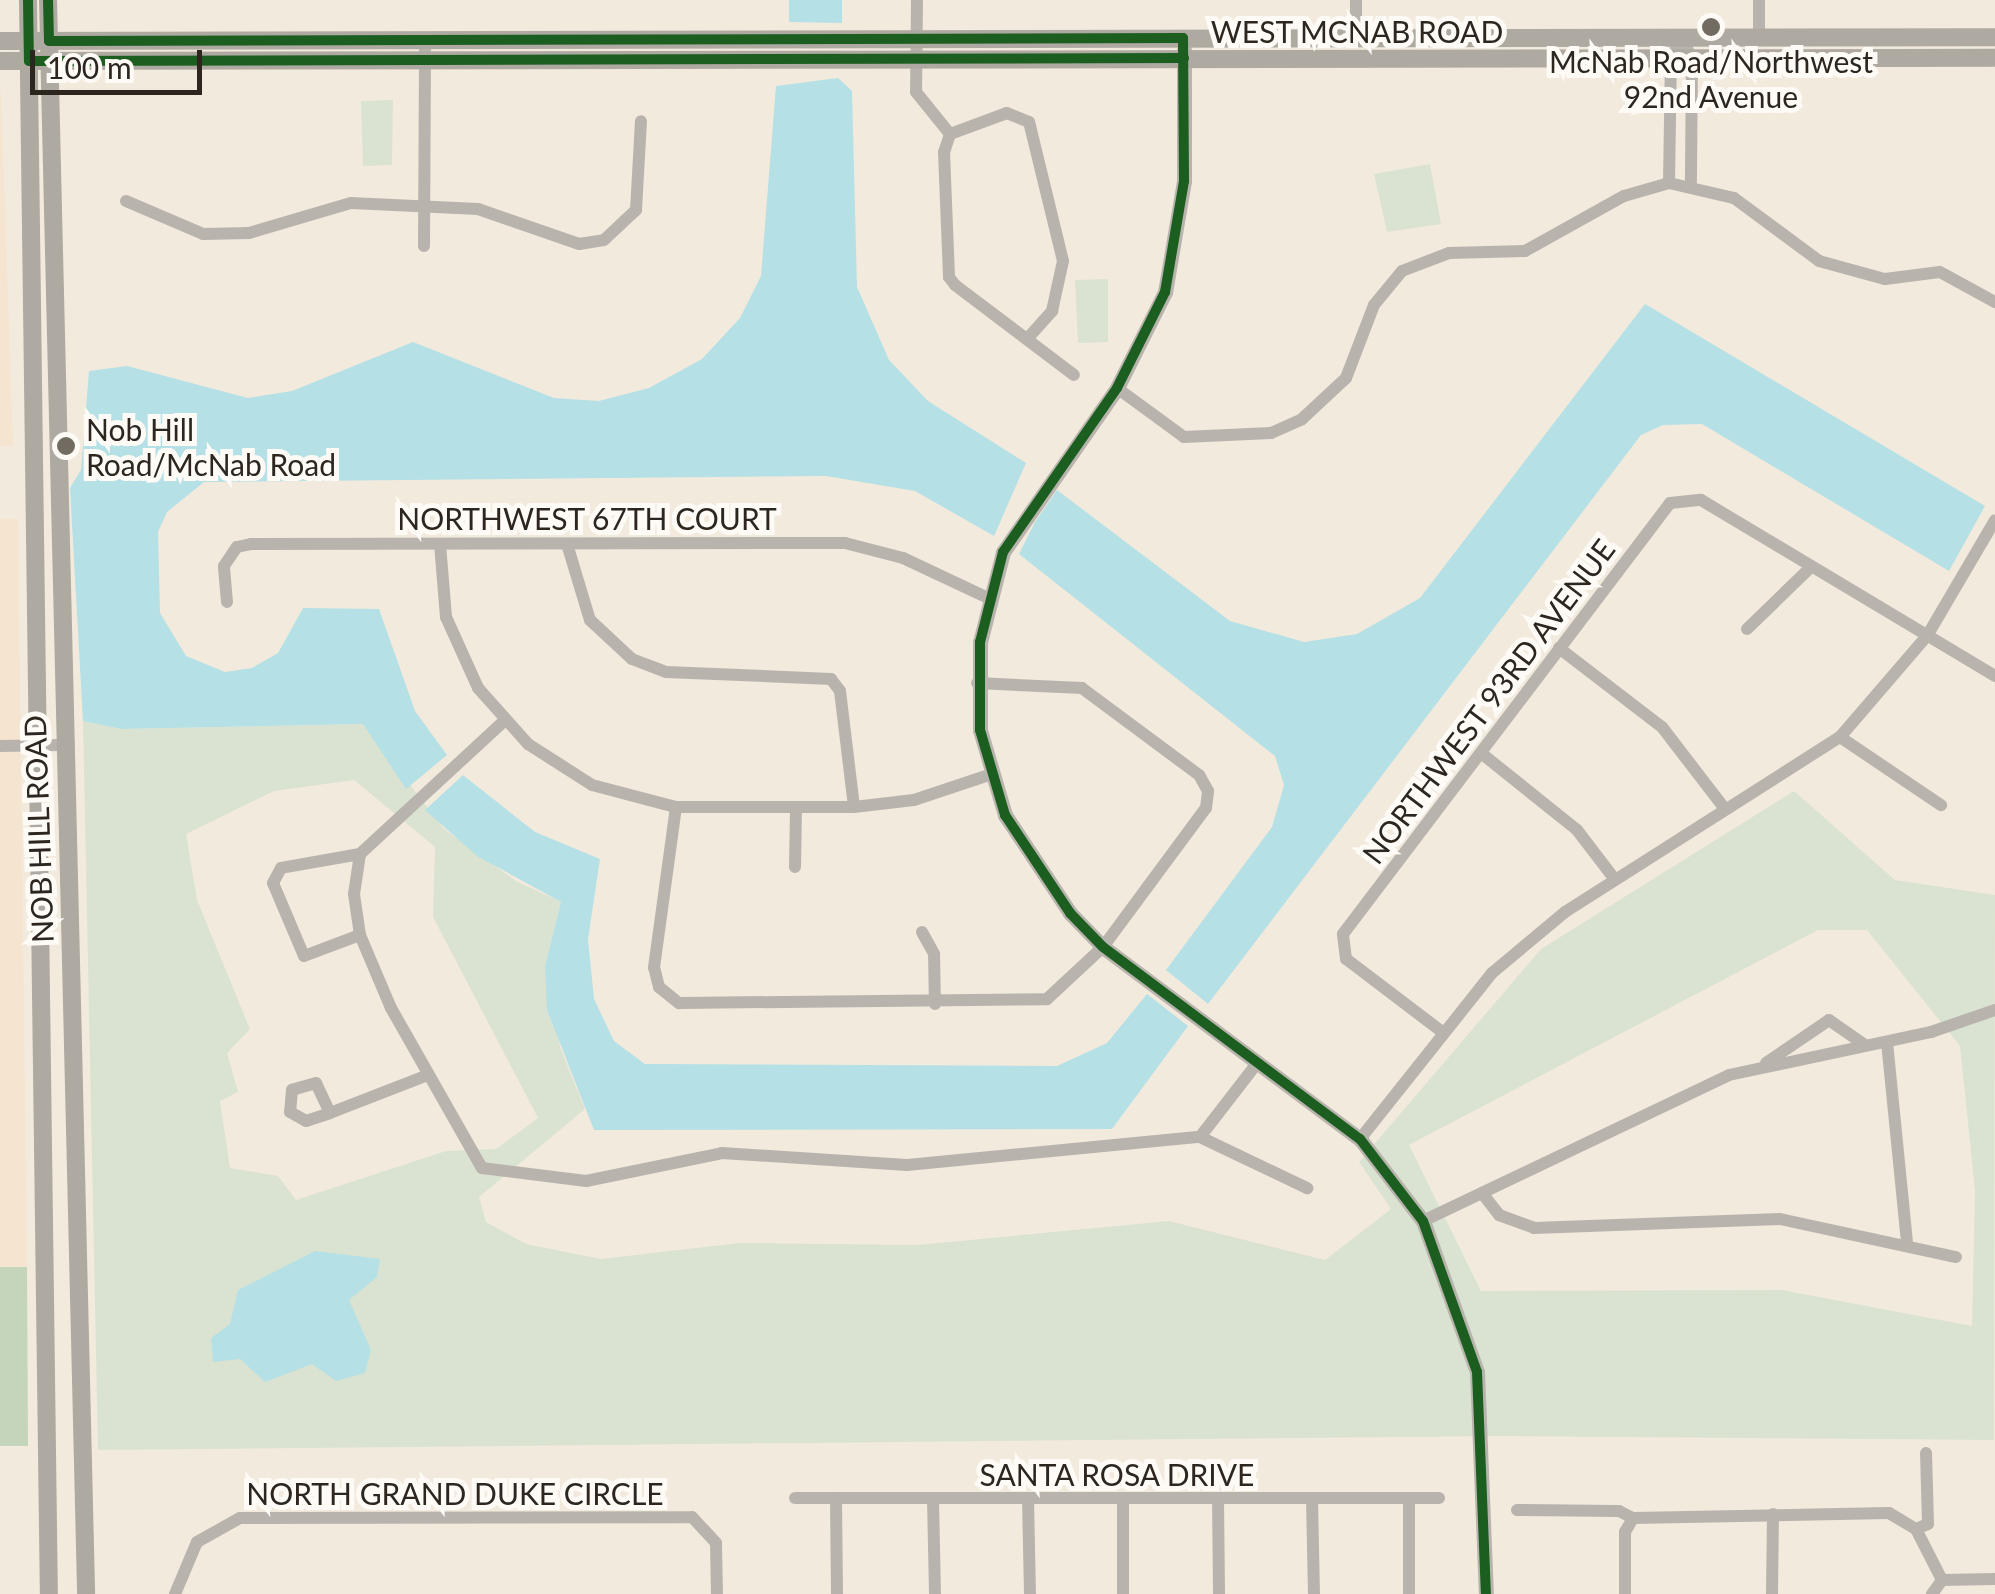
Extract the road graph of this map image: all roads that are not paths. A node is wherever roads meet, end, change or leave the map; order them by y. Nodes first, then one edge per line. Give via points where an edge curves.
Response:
1 (28, 0) edge
2 (48, 0) edge
3 (916, 0) edge
4 (1356, 0) edge
5 (1759, 0) edge
6 (1759, 37) junction
7 (1995, 37) edge
8 (1184, 38) junction
9 (1356, 38) junction
10 (1681, 38) junction
11 (916, 39) junction
12 (426, 40) junction
13 (0, 41) edge
14 (28, 41) junction
15 (49, 41) junction
16 (1184, 58) junction
17 (1671, 58) junction
18 (1692, 58) junction
19 (1995, 58) edge
20 (28, 61) junction
21 (50, 61) junction
22 (426, 61) junction
23 (916, 61) junction
24 (0, 62) edge
25 (640, 121) dead end
26 (950, 134) junction
27 (1691, 182) junction
28 (1669, 183) junction
29 (126, 201) dead end
30 (425, 206) junction
31 (424, 246) dead end
32 (1995, 302) edge
33 (1027, 340) junction
34 (1074, 376) dead end
35 (1117, 388) junction
36 (1995, 520) edge
37 (440, 544) junction
38 (567, 544) junction
39 (1811, 567) junction
40 (986, 597) junction
41 (228, 602) dead end
42 (1747, 629) dead end
43 (1926, 636) junction
44 (1559, 648) junction
45 (1995, 676) edge
46 (977, 683) junction
47 (504, 722) junction
48 (1840, 736) junction
49 (61, 745) junction
50 (0, 746) edge
51 (34, 746) junction
52 (1481, 753) junction
53 (989, 775) junction
54 (1942, 805) dead end
55 (676, 806) junction
56 (854, 806) junction
57 (796, 808) junction
58 (1724, 808) junction
59 (360, 854) junction
60 (795, 866) dead end
61 (1614, 877) junction
62 (922, 932) dead end
63 (360, 935) junction
64 (1103, 947) junction
65 (935, 1004) junction
66 (1995, 1010) edge
67 (1441, 1031) junction
68 (1887, 1042) junction
69 (1866, 1045) junction
70 (1258, 1062) junction
71 (1764, 1066) junction
72 (428, 1075) junction
73 (330, 1113) dead end
74 (1200, 1138) junction
75 (1360, 1139) junction
76 (1307, 1188) dead end
77 (1482, 1193) junction
78 (1424, 1221) junction
79 (1907, 1241) junction
80 (1956, 1257) dead end
81 (1926, 1453) dead end
82 (795, 1498) dead end
83 (836, 1498) junction
84 (1123, 1498) junction
85 (1218, 1498) junction
86 (1439, 1498) dead end
87 (933, 1499) junction
88 (1028, 1499) junction
89 (1312, 1499) junction
90 (1409, 1499) junction
91 (1517, 1510) dead end
92 (1773, 1514) junction
93 (1633, 1518) junction
94 (1916, 1529) junction
95 (1995, 1579) edge
96 (1942, 1580) junction
97 (49, 1594) edge
98 (86, 1594) edge
99 (176, 1594) edge
100 (717, 1594) edge
101 (837, 1594) edge
102 (935, 1594) edge
103 (1030, 1594) edge
104 (1123, 1594) edge
105 (1219, 1594) edge
106 (1314, 1594) edge
107 (1410, 1594) edge
108 (1486, 1594) edge
109 (1626, 1594) edge
110 (1772, 1594) edge
111 (1932, 1594) edge

1 - 14 main road, NOB HILL ROAD
2 - 15 main road, NOB HILL ROAD
3 - 11 street
4 - 9 street
5 - 6 street
6 - 7 main road, WEST MCNAB ROAD
6 - 10 main road, WEST MCNAB ROAD
8 - 9 main road, WEST MCNAB ROAD
8 - 11 main road, WEST MCNAB ROAD
8 - 16 street
9 - 10 main road, WEST MCNAB ROAD
10 - 17 street
10 - 18 street
11 - 12 main road, WEST MCNAB ROAD
11 - 23 street
12 - 15 main road, WEST MCNAB ROAD
12 - 22 street
13 - 14 main road, WEST MCNAB ROAD
14 - 15 main road, WEST MCNAB ROAD
14 - 20 main road, NOB HILL ROAD
15 - 21 main road, NOB HILL ROAD
16 - 17 main road, WEST MCNAB ROAD
16 - 23 main road, WEST MCNAB ROAD
16 - 35 street via 1178,242 1146,336
17 - 18 main road, WEST MCNAB ROAD
17 - 28 street
18 - 19 main road, WEST MCNAB ROAD
18 - 27 street
20 - 21 main road, WEST MCNAB ROAD
20 - 24 main road, WEST MCNAB ROAD
20 - 51 main road, NOB HILL ROAD
21 - 22 main road, WEST MCNAB ROAD
21 - 49 main road, NOB HILL ROAD
22 - 23 main road, WEST MCNAB ROAD
22 - 30 street
23 - 26 street via 920,104
25 - 30 street via 636,210 604,240 552,240 507,216
26 - 33 street via 944,152 949,277
26 - 33 street via 1008,113 1029,122 1063,278 1052,311
27 - 28 street
27 - 32 street via 1734,198 1819,261 1885,278 1940,272
28 - 35 street via 1624,196 1526,251 1450,253 1402,271 1374,306 1346,378 1302,420 1272,434 1184,437
29 - 30 street via 182,228 226,236 338,205
30 - 31 street
33 - 34 street
35 - 40 street via 1023,513
36 - 43 street
37 - 38 street, NORTHWEST 67TH COURT
37 - 41 street, NORTHWEST 67TH COURT via 238,547 224,566
37 - 47 street via 446,617
38 - 40 street, NORTHWEST 67TH COURT via 846,543 903,558
38 - 56 street via 590,620 632,659 666,672 830,680 840,690
39 - 42 street
39 - 43 street
39 - 44 street, NORTHWEST 93RD AVENUE via 1686,497 1670,502
40 - 46 street
43 - 45 street
43 - 48 street
44 - 52 street, NORTHWEST 93RD AVENUE
44 - 58 street via 1662,727
46 - 53 street
46 - 64 street via 1082,688 1199,775 1208,791 1206,808
47 - 55 street via 592,785
47 - 59 street
48 - 54 street
48 - 58 street
49 - 51 street
49 - 98 main road, NOB HILL ROAD
50 - 51 street
51 - 97 main road, NOB HILL ROAD
52 - 61 street via 1577,830
52 - 67 street, NORTHWEST 93RD AVENUE via 1341,945 1346,958
53 - 56 street via 889,806
53 - 64 street via 1023,851
55 - 57 street
55 - 65 street via 654,944 666,996 680,1003
56 - 57 street
57 - 60 street
58 - 61 street
59 - 63 street
59 - 63 street via 274,874 304,956
61 - 67 street via 1492,973
62 - 65 street via 934,954
63 - 72 street
64 - 65 street via 1047,999
64 - 70 street
66 - 68 street
67 - 75 street
68 - 69 street
68 - 79 street
69 - 71 street
69 - 71 street via 1829,1020
70 - 74 street
70 - 75 street
71 - 77 street
72 - 73 street
72 - 74 street via 482,1168 561,1181 722,1153 908,1165
74 - 76 street
75 - 78 street
77 - 78 street
77 - 79 street via 1500,1215 1534,1228 1780,1220
78 - 108 street via 1477,1372
79 - 80 street via 1929,1256
81 - 94 street via 1928,1524
82 - 83 street, SANTA ROSA DRIVE
83 - 87 street, SANTA ROSA DRIVE
83 - 101 street
84 - 85 street, SANTA ROSA DRIVE
84 - 88 street, SANTA ROSA DRIVE
84 - 104 street
85 - 89 street, SANTA ROSA DRIVE
85 - 105 street
86 - 90 street, SANTA ROSA DRIVE
87 - 88 street, SANTA ROSA DRIVE
87 - 102 street
88 - 103 street
89 - 90 street, SANTA ROSA DRIVE
89 - 106 street
90 - 107 street
91 - 93 street via 1619,1510
92 - 93 street
92 - 94 street via 1890,1514
92 - 110 street
93 - 109 street
94 - 96 street
95 - 96 street
96 - 111 street
99 - 100 street, NORTH GRAND DUKE CIRCLE via 197,1542 240,1518 692,1517 712,1532

